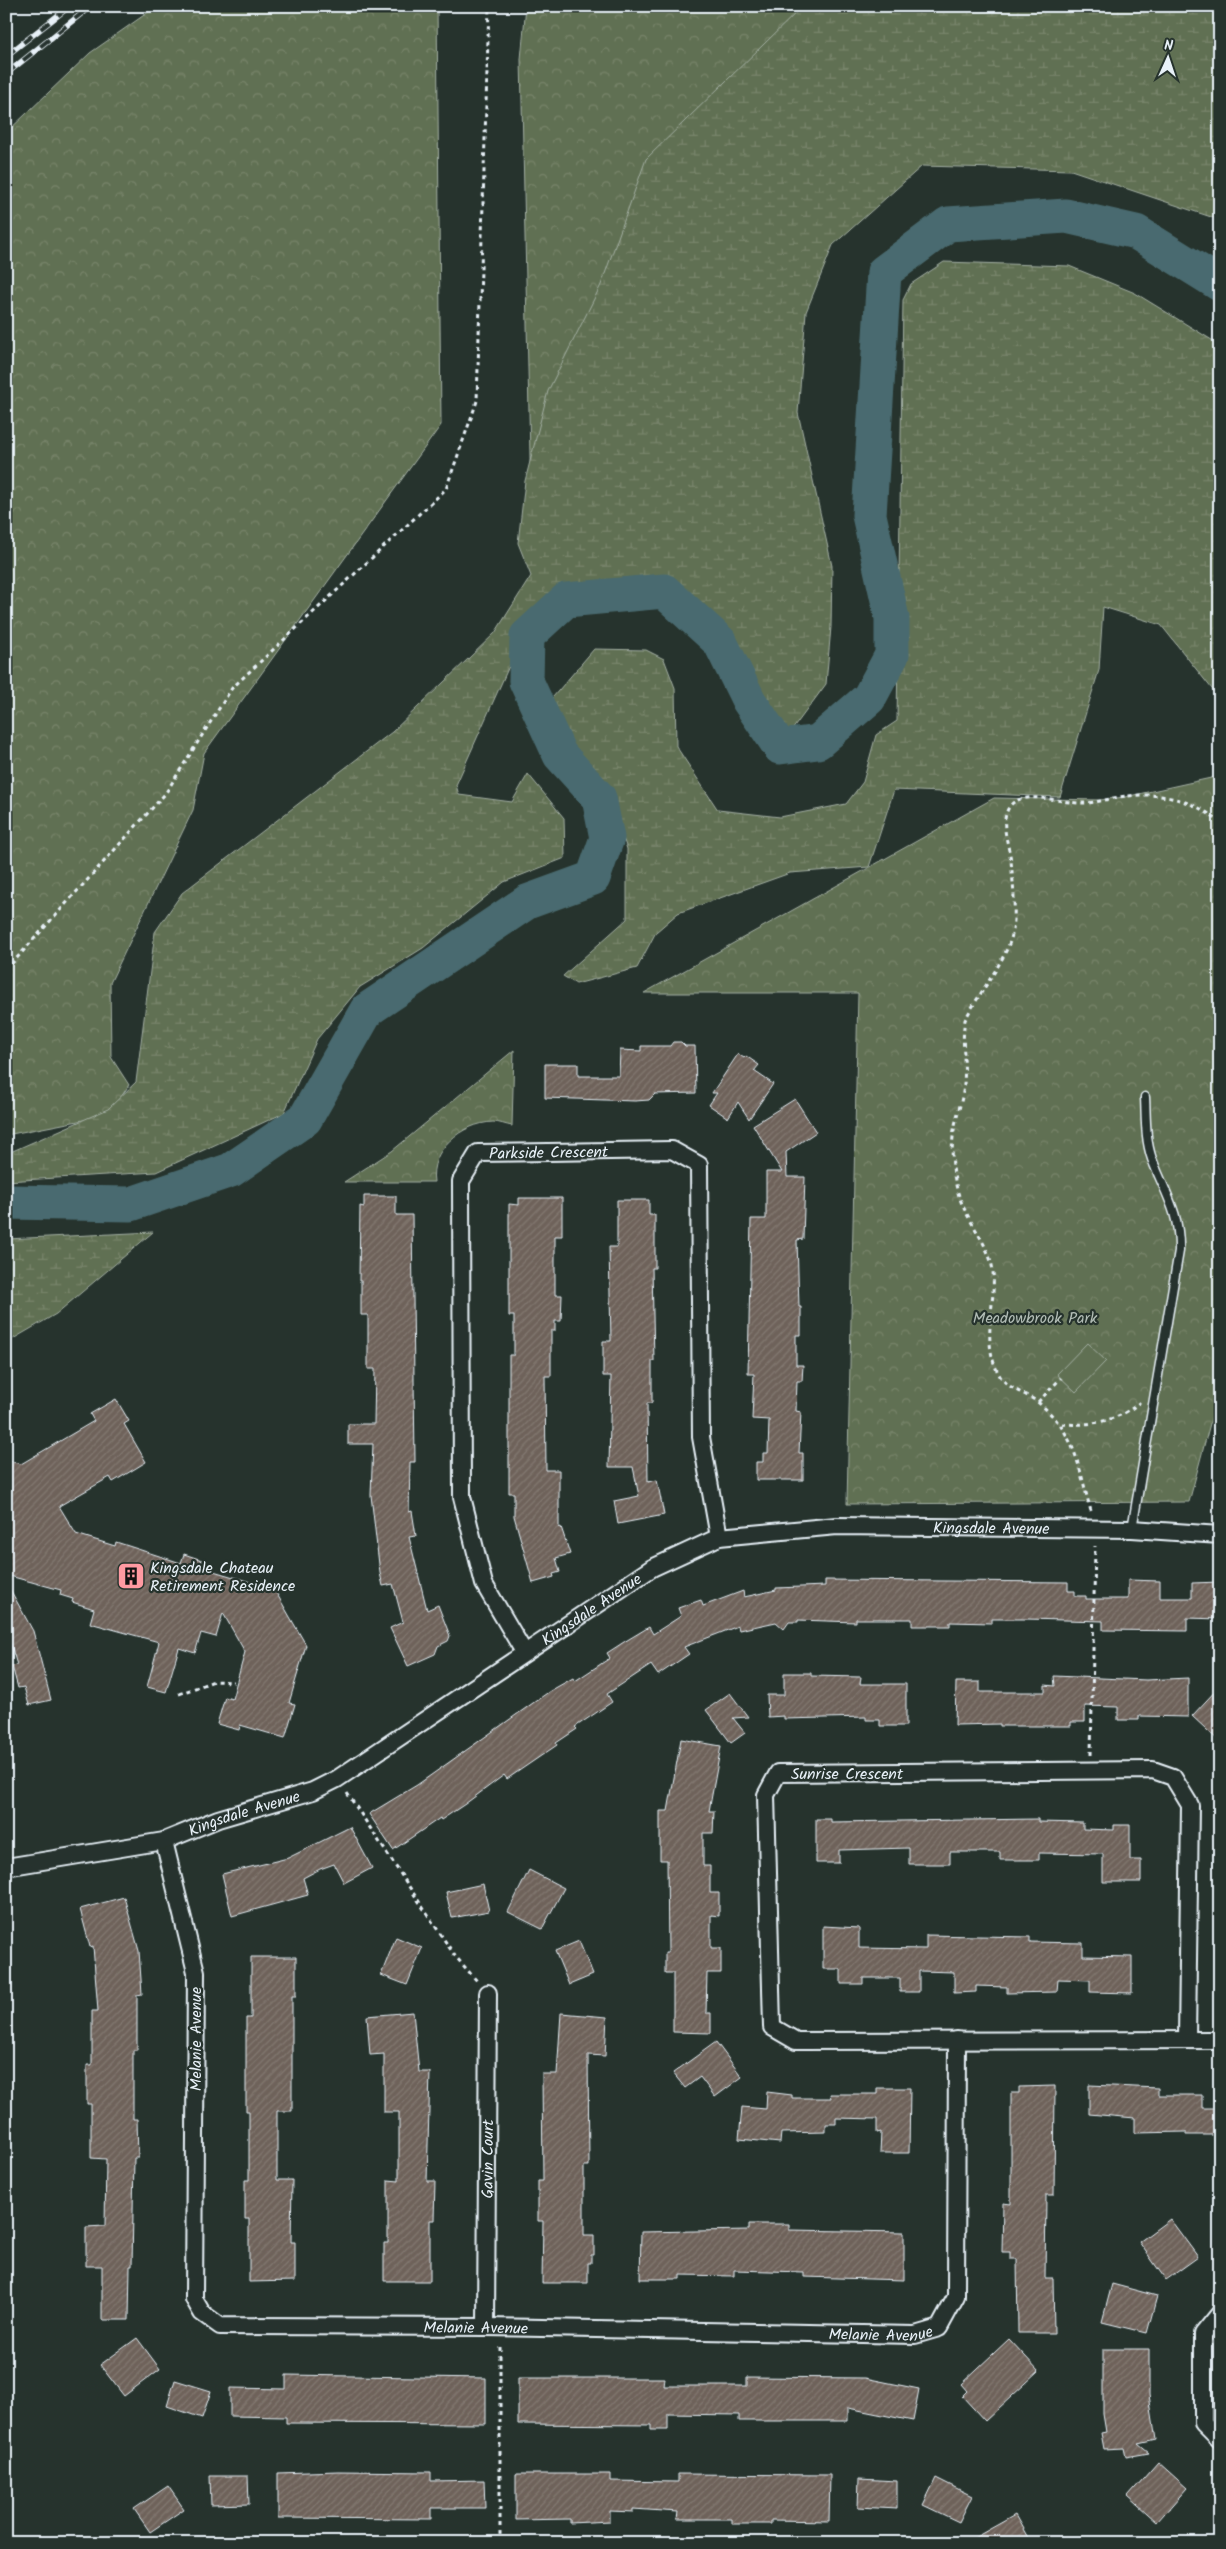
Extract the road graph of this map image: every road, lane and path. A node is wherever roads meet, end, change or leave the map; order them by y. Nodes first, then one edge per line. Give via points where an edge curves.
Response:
1 (490, 6) edge
2 (1220, 823) edge
3 (6, 970) edge
4 (1145, 1096) dead end
5 (1061, 1378) dead end
6 (1156, 1383) junction
7 (1038, 1402) junction
8 (1061, 1424) junction
9 (1096, 1528) junction
10 (1132, 1529) junction
11 (1220, 1534) edge
12 (719, 1537) junction
13 (524, 1652) junction
14 (234, 1682) dead end
15 (179, 1694) dead end
16 (1091, 1770) junction
17 (337, 1779) junction
18 (164, 1841) junction
19 (6, 1867) edge
20 (488, 1993) joint
21 (957, 2040) junction
22 (1188, 2040) junction
23 (1220, 2040) edge
24 (1220, 2313) edge
25 (493, 2327) junction
26 (1220, 2440) edge
27 (500, 2543) edge

1 - 3 path via 477,401 446,489 232,688 165,794
2 - 7 path via 1191,804 1140,795 1083,804 1022,798 1011,804 1006,816 1013,929 1005,952 965,1020 964,1083 954,1132 953,1159 961,1203 988,1253 993,1270 990,1343 996,1367 1007,1384
4 - 6 lane via 1149,1149 1172,1203 1180,1233
5 - 7 path
6 - 8 path via 1136,1406 1123,1414 1088,1424
6 - 10 lane
7 - 8 path
8 - 9 path via 1074,1449
9 - 10 street, Kingsdale Avenue
9 - 12 street, Kingsdale Avenue via 837,1526
9 - 16 path
10 - 11 street, Kingsdale Avenue
12 - 13 street, Kingsdale Avenue via 652,1568
12 - 13 street, Parkside Crescent via 701,1437 699,1165 672,1150 478,1154 461,1181 462,1497 484,1584
13 - 17 street, Kingsdale Avenue
14 - 15 path via 214,1681
16 - 21 street, Sunrise Crescent via 778,1773 766,1795 772,2027 796,2041
16 - 22 street, Sunrise Crescent via 1152,1770 1173,1776 1190,1805
17 - 18 street, Kingsdale Avenue via 313,1792 218,1819
17 - 20 path via 455,1956
18 - 19 street, Kingsdale Avenue
18 - 25 street, Melanie Avenue via 196,1972 194,2299 202,2312 220,2326
20 - 25 street, Gavin Court
21 - 22 street, Sunrise Crescent
21 - 25 street, Melanie Avenue via 956,2297 940,2328 915,2335
22 - 23 street, Sunrise Crescent
24 - 26 street via 1203,2334 1202,2414 1202,2423
25 - 27 path

